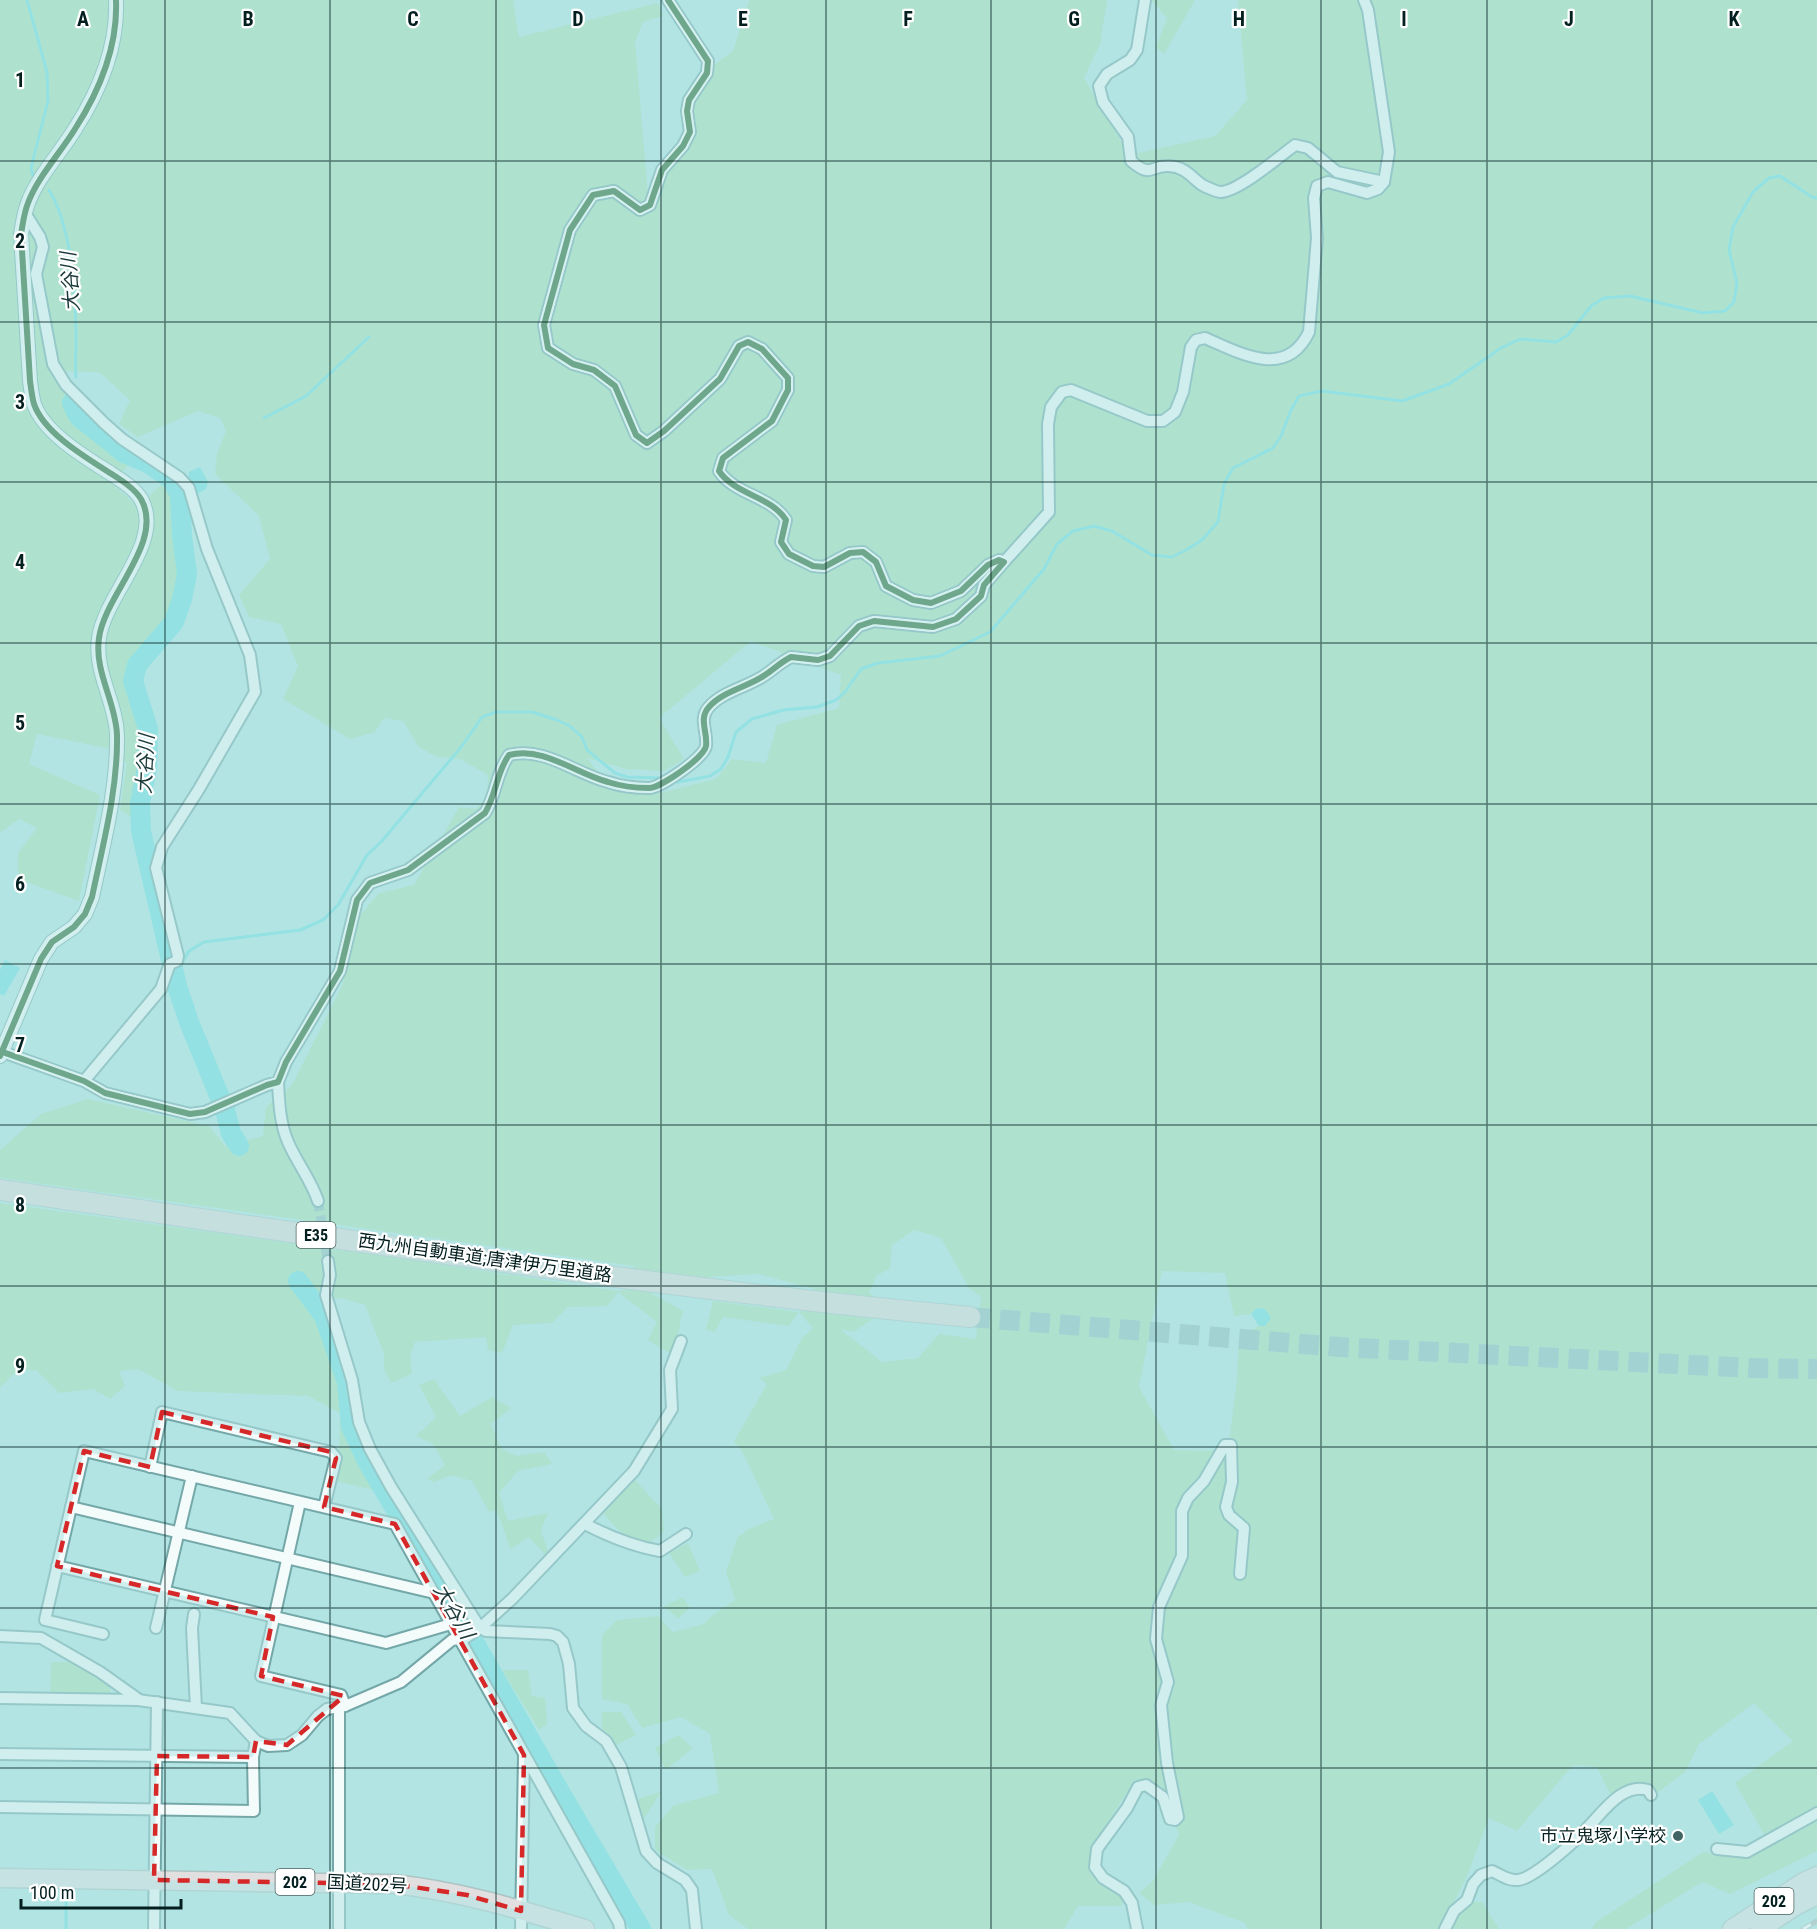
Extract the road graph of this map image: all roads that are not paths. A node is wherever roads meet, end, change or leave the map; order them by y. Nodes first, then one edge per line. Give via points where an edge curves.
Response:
1 (116, 0) edge
2 (669, 0) edge
3 (1145, 0) edge
4 (1364, 0) edge
5 (1384, 182) junction
6 (25, 213) junction
7 (1004, 562) junction
8 (1, 1053) edge
9 (84, 1081) junction
10 (278, 1082) junction
11 (0, 1190) edge
12 (318, 1201) tunnel mouth
13 (328, 1261) tunnel mouth
14 (970, 1317) tunnel mouth
15 (681, 1341) dead end
16 (150, 1467) junction
17 (192, 1476) junction
18 (300, 1502) junction
19 (71, 1507) junction
20 (324, 1507) junction
21 (585, 1524) junction
22 (178, 1532) junction
23 (686, 1534) dead end
24 (287, 1558) junction
25 (57, 1566) junction
26 (1240, 1574) dead end
27 (164, 1592) junction
28 (434, 1593) junction
29 (194, 1614) dead end
30 (273, 1617) junction
31 (451, 1624) junction
32 (156, 1628) dead end
33 (478, 1629) junction
34 (103, 1634) dead end
35 (0, 1636) edge
36 (462, 1638) junction
37 (0, 1698) edge
38 (138, 1700) junction
39 (157, 1702) junction
40 (342, 1707) junction
41 (196, 1708) junction
42 (256, 1741) junction
43 (0, 1754) edge
44 (524, 1755) junction
45 (157, 1756) junction
46 (253, 1756) junction
47 (1651, 1795) dead end
48 (0, 1807) edge
49 (156, 1809) junction
50 (1817, 1813) edge
51 (1717, 1849) dead end
52 (1817, 1876) edge
53 (0, 1878) edge
54 (154, 1880) junction
55 (339, 1882) junction
56 (1817, 1895) edge
57 (521, 1911) junction
58 (154, 1929) edge
59 (339, 1929) edge
60 (521, 1929) edge
61 (585, 1929) edge
62 (620, 1929) edge
63 (696, 1929) edge
64 (1137, 1929) edge
65 (1445, 1929) edge
66 (1732, 1929) edge
67 (1760, 1929) edge

1 - 6 street via 113,43 95,95 35,190
2 - 7 street via 708,61 707,73 689,100 690,132 662,170 651,205 640,210 614,191 593,195 570,230 544,325 548,348 573,364 594,370 615,386 636,435 646,443 720,379 739,346 748,342 762,349 788,378 788,390 772,421 723,458 719,471 725,480 780,512 786,520 781,542 789,554 824,567 850,553 863,552 876,562 886,586 914,600 931,603 961,591 988,565
3 - 5 street via 1137,50 1130,60 1107,74 1099,86 1103,102 1128,137 1131,161 1140,169 1152,171 1168,166 1189,172 1202,185 1219,192 1233,189 1296,146 1308,148 1337,172
4 - 5 street via 1389,152
5 - 7 street via 1367,192 1328,182 1317,186 1310,332 1304,344 1289,355 1270,361 1256,359 1205,338 1196,340 1175,412 1163,421 1147,421 1071,390 1062,392 1052,407 1048,424 1049,512
6 - 8 street via 21,234 34,405 49,428 80,455 125,483 140,498 148,517 145,540 106,614 99,637 99,661 117,733 116,768 92,897 74,927 52,942 41,959
6 - 9 street via 43,248 36,274 53,364 66,385 104,423 189,488 207,549 250,655 255,692 162,847 156,868 178,956 161,989
7 - 10 street via 984,585 981,596 956,619 933,627 874,621 859,626 830,656 818,660 791,657 764,676 718,699 708,708 703,721 706,746 701,756 651,789 607,782 562,762 520,752 509,755 501,766 493,800 485,813 408,870 370,883 357,900 340,971
8 - 9 street
9 - 10 street via 105,1093 190,1113 205,1112
10 - 12 street via 280,1113 288,1142
11 - 14 highway, 西九州自動車道;唐津伊万里道路 / E35 via 632,1278
13 - 33 street via 326,1294 352,1380 359,1422 370,1449
15 - 21 street via 669,1370 672,1409 634,1471
16 - 17 street
16 - 19 street via 84,1451
16 - 20 street via 162,1412 331,1452 336,1458
17 - 18 street
17 - 22 street
18 - 20 street
18 - 24 street
19 - 22 street
19 - 25 street
20 - 28 street via 395,1524
21 - 23 street via 612,1539 660,1551
21 - 33 street
22 - 24 street
22 - 27 street
24 - 28 street
24 - 30 street
25 - 27 street
25 - 34 street via 45,1620
26 - 64 street via 1244,1528 1229,1515 1227,1507 1232,1482 1231,1444 1226,1445 1182,1511 1182,1556 1159,1607 1156,1639 1168,1682 1161,1705 1178,1817 1170,1819 1163,1797 1155,1791 1146,1785 1137,1787 1096,1849 1095,1867 1102,1878 1124,1891 1132,1903
27 - 30 street
27 - 32 street
28 - 31 street
29 - 41 street
30 - 31 street via 386,1643
30 - 40 street via 261,1676 341,1695
31 - 36 street
33 - 36 street
33 - 63 street via 550,1634 563,1642 573,1708 586,1726 606,1741 621,1767 646,1851 657,1863 685,1880 692,1890
35 - 38 street via 41,1638 100,1672
36 - 40 street via 452,1640 401,1682
36 - 44 street
37 - 38 street
38 - 39 street
39 - 41 street
39 - 45 street
40 - 42 street via 327,1709 287,1745 268,1746
40 - 55 street
41 - 42 street via 230,1713
42 - 46 street
43 - 45 street
44 - 57 street
44 - 62 street
45 - 46 street
45 - 49 street
46 - 49 street via 254,1811
47 - 65 street via 1641,1788 1617,1797 1542,1869 1520,1880 1509,1880 1492,1870 1481,1875
48 - 49 street
49 - 54 street
50 - 51 street via 1747,1852
52 - 66 highway, 202
53 - 54 highway, 国道202号 / 202
54 - 55 highway, 国道202号 / 202
54 - 58 street
55 - 57 highway, 国道202号 / 202 via 433,1888
55 - 59 street
56 - 67 highway, 202
57 - 60 street
57 - 61 highway, 国道202号 / 202

